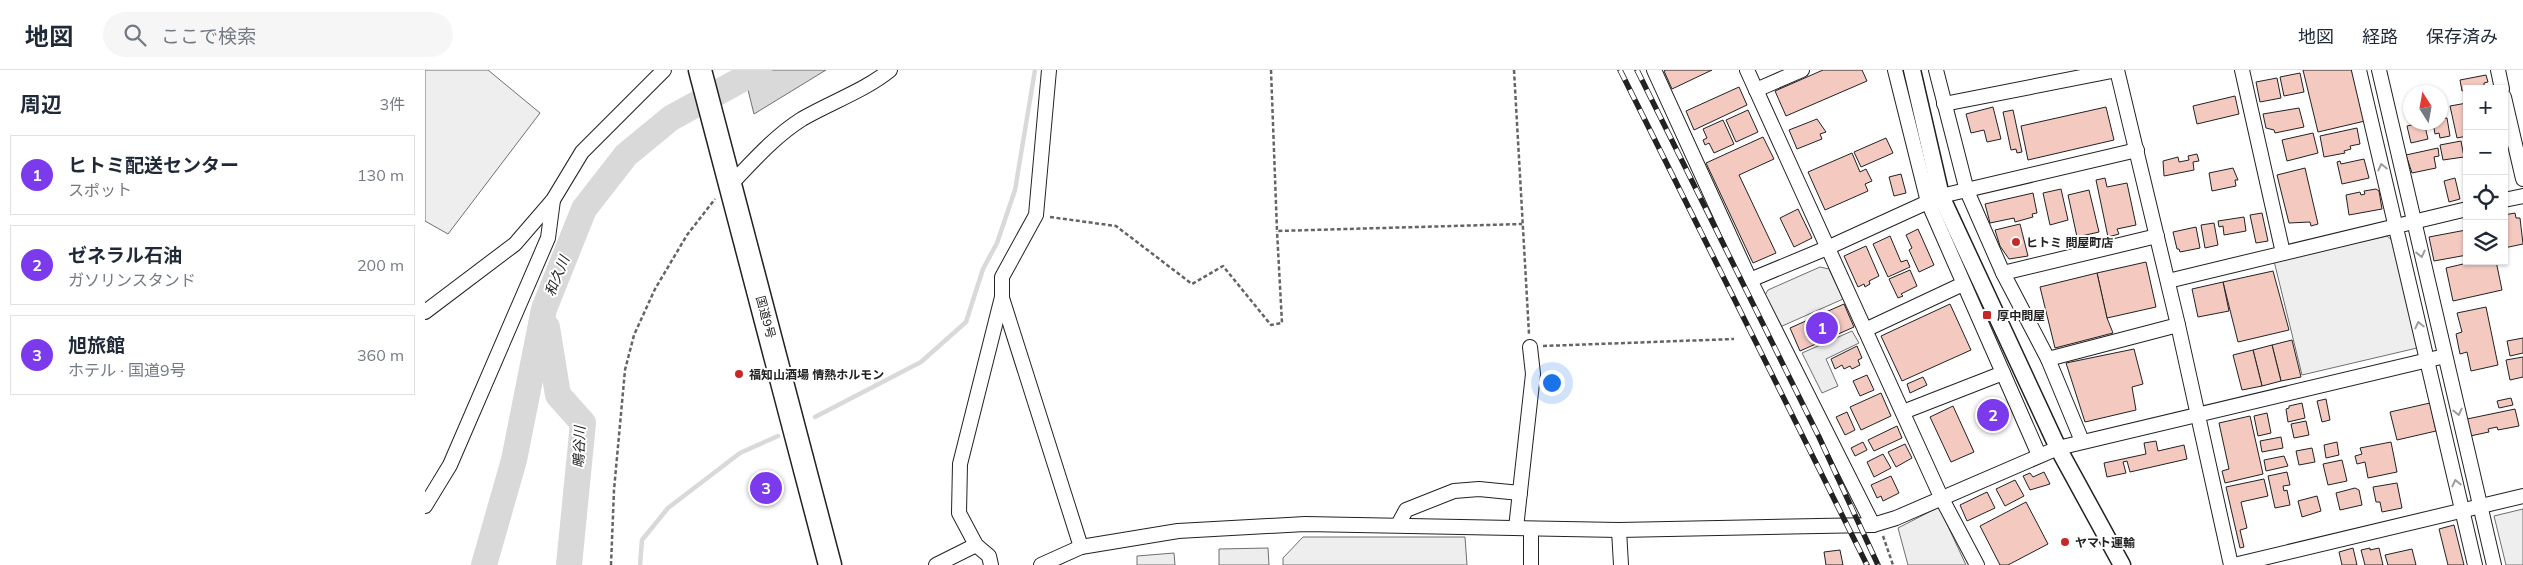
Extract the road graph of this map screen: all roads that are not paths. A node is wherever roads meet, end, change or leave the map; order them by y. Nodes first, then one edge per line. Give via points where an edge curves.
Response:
1 (664, 70) edge
2 (890, 70) edge
3 (1049, 70) edge
4 (1654, 70) edge
5 (1747, 70) edge
6 (1802, 70) edge
7 (1895, 70) edge
8 (1912, 70) edge
9 (1936, 70) edge
10 (2117, 70) edge
11 (2242, 70) edge
12 (2359, 70) edge
13 (2379, 70) edge
14 (2498, 70) edge
15 (701, 73) edge
16 (2501, 85) edge
17 (1756, 90) junction
18 (1944, 104) junction
19 (2508, 114) edge
20 (2137, 150) junction
21 (2523, 179) edge
22 (731, 184) junction
23 (1967, 191) junction
24 (2523, 196) edge
25 (1935, 199) junction
26 (2508, 199) edge
27 (553, 200) junction
28 (2463, 210) edge
29 (2414, 222) junction
30 (2396, 226) junction
31 (2157, 236) junction
32 (1827, 248) junction
33 (2283, 253) junction
34 (2003, 273) junction
35 (1750, 280) junction
36 (2168, 281) junction
37 (1963, 284) junction
38 (1002, 297) junction
39 (425, 312) edge
40 (2178, 325) junction
41 (1865, 330) junction
42 (1530, 346) road end
43 (2445, 356) junction
44 (2048, 359) junction
45 (2427, 360) junction
46 (2003, 373) junction
47 (1903, 412) junction
48 (2199, 414) junction
49 (2082, 441) junction
50 (2057, 448) junction
51 (2039, 455) junction
52 (1520, 492) junction
53 (2523, 496) edge
54 (1941, 497) junction
55 (425, 506) edge
56 (2480, 506) junction
57 (2462, 510) junction
58 (1876, 524) junction
59 (1398, 525) junction
60 (1516, 528) junction
61 (1531, 529) junction
62 (1619, 530) junction
63 (976, 545) junction
64 (1081, 546) junction
65 (830, 565) edge
66 (936, 565) edge
67 (991, 565) edge
68 (1041, 565) edge
69 (1531, 565) edge
70 (1621, 565) edge
71 (1977, 565) edge
72 (2122, 565) edge
73 (2233, 565) edge
74 (2475, 565) edge
75 (2494, 565) edge

1 - 27 street via 582,152
2 - 22 street via 873,84 800,120 765,149
3 - 38 street via 1036,215 1002,277
4 - 35 street
5 - 17 street
6 - 17 street
7 - 25 street
8 - 25 street
9 - 18 street
10 - 18 street
10 - 20 street
11 - 33 street
30 -> 12 street
13 - 29 street
14 - 16 street
15 - 22 highway, 国道9号
17 - 32 street
18 - 23 street
19 - 21 street
20 - 23 street
20 - 31 street
22 - 65 highway, 国道9号
23 - 25 street
23 - 34 street
24 - 26 street
25 - 32 street
25 - 37 street
25 - 50 street
27 - 39 street via 515,244
27 - 55 street via 548,238 450,465
28 - 29 street
29 - 30 street
29 -> 43 street
30 - 33 street
45 -> 30 street
31 - 34 street
31 - 36 street
32 - 35 street
32 - 41 street
33 - 36 street
34 - 44 street
35 - 58 street
36 - 40 street
37 - 41 street
37 - 46 street
38 - 63 street via 960,464 959,513
38 - 64 street
40 - 44 street
40 - 48 street
41 - 47 street
42 - 52 street via 1533,374
43 - 45 street
43 -> 56 street
44 - 49 street
45 - 48 street
57 -> 45 street
46 - 47 street
46 - 51 street
47 - 54 street
48 - 49 street
48 - 73 street
49 - 50 street
50 - 51 street
50 - 72 street
51 - 54 street
52 - 59 street via 1479,488 1454,491 1406,510
52 - 60 street
53 - 56 street
54 - 58 street
54 - 71 street
56 - 57 street
56 - 75 street
57 - 73 street
57 - 74 street
58 - 62 street
59 - 60 street
59 - 64 street via 1305,524 1178,531
60 - 61 street
61 - 62 street
61 - 69 street
62 - 70 street
63 - 66 street
63 - 67 street via 989,556
64 - 68 street

